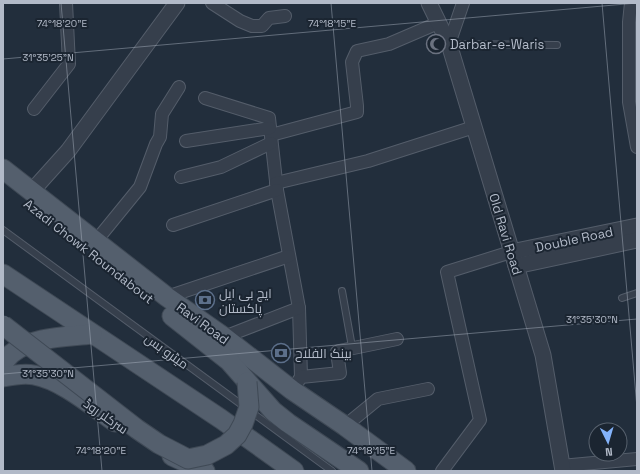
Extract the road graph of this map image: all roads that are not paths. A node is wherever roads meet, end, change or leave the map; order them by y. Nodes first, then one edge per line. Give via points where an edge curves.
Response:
1 (66, 3) edge
2 (177, 3) edge
3 (212, 3) edge
4 (429, 3) edge
5 (463, 3) edge
6 (631, 3) edge
7 (285, 16) dead end
8 (438, 23) junction
9 (448, 44) junction
10 (557, 45) dead end
11 (179, 87) dead end
12 (206, 98) dead end
13 (34, 109) dead end
14 (474, 127) junction
15 (271, 135) junction
16 (186, 141) dead end
17 (637, 147) edge
18 (3, 169) edge
19 (181, 177) dead end
20 (3, 184) edge
21 (276, 187) junction
22 (32, 191) junction
23 (173, 225) dead end
24 (637, 226) edge
25 (3, 230) edge
26 (637, 240) edge
27 (96, 241) junction
28 (289, 256) junction
29 (513, 259) junction
30 (3, 274) edge
31 (342, 291) dead end
32 (637, 293) edge
33 (167, 297) junction
34 (622, 298) dead end
35 (299, 308) junction
36 (3, 325) edge
37 (92, 334) junction
38 (224, 338) junction
39 (397, 339) dead end
40 (352, 347) junction
41 (53, 363) junction
42 (3, 365) edge
43 (3, 377) edge
44 (247, 382) junction
45 (296, 384) junction
46 (428, 389) dead end
47 (346, 426) junction
48 (188, 459) junction
49 (637, 459) edge
50 (562, 469) edge
51 (206, 471) edge
52 (220, 471) edge
53 (294, 471) edge
54 (332, 471) edge
55 (359, 471) edge
56 (406, 471) edge
57 (442, 471) edge

1 - 13 street via 69,64
2 - 22 street via 68,150
3 - 7 street via 252,26 262,26 269,18
4 - 8 street, Old Ravi Road
5 - 9 street
6 - 17 street via 629,102
8 - 9 street, Old Ravi Road
8 - 15 street via 389,44 356,51 352,62 357,112
9 - 10 lane
9 - 14 street, Old Ravi Road
11 - 27 street via 162,114 160,137 140,187
12 - 15 street via 269,118
14 - 21 street
14 - 29 street, Old Ravi Road
15 - 16 street
15 - 19 street via 221,167
15 - 21 street
18 - 22 main road, Ravi Road
20 - 44 main road, Azadi Chowk Roundabout via 215,349
21 - 23 street
21 - 28 street
22 - 27 main road, Ravi Road
24 - 29 street, Double Road
25 - 54 lane, میٹرو بس
26 - 29 street, Double Road
27 - 33 main road, Ravi Road
28 - 33 street
28 - 35 street
29 - 50 street, Old Ravi Road via 543,355
29 - 57 street via 447,272 480,420
30 - 37 main road
31 - 40 lane
32 - 34 lane
33 - 38 main road, Ravi Road
35 - 38 street
35 - 45 street
36 - 41 main road, bridge
37 - 42 main road via 50,338 28,344 12,354
37 - 53 main road via 221,418
38 - 45 main road, Ravi Road
39 - 40 street
40 - 45 street via 337,352 340,373
41 - 42 main road
41 - 48 main road, bridge via 137,429
43 - 51 main road, سرکلر روڈ via 34,375 57,382 140,439
44 - 48 main road, bridge via 249,406 236,435 216,452
44 - 55 main road, Azadi Chowk Roundabout via 273,411 288,423
45 - 47 main road, Ravi Road
46 - 47 street via 378,399
47 - 56 main road, Ravi Road
48 - 52 main road
49 - 50 street

